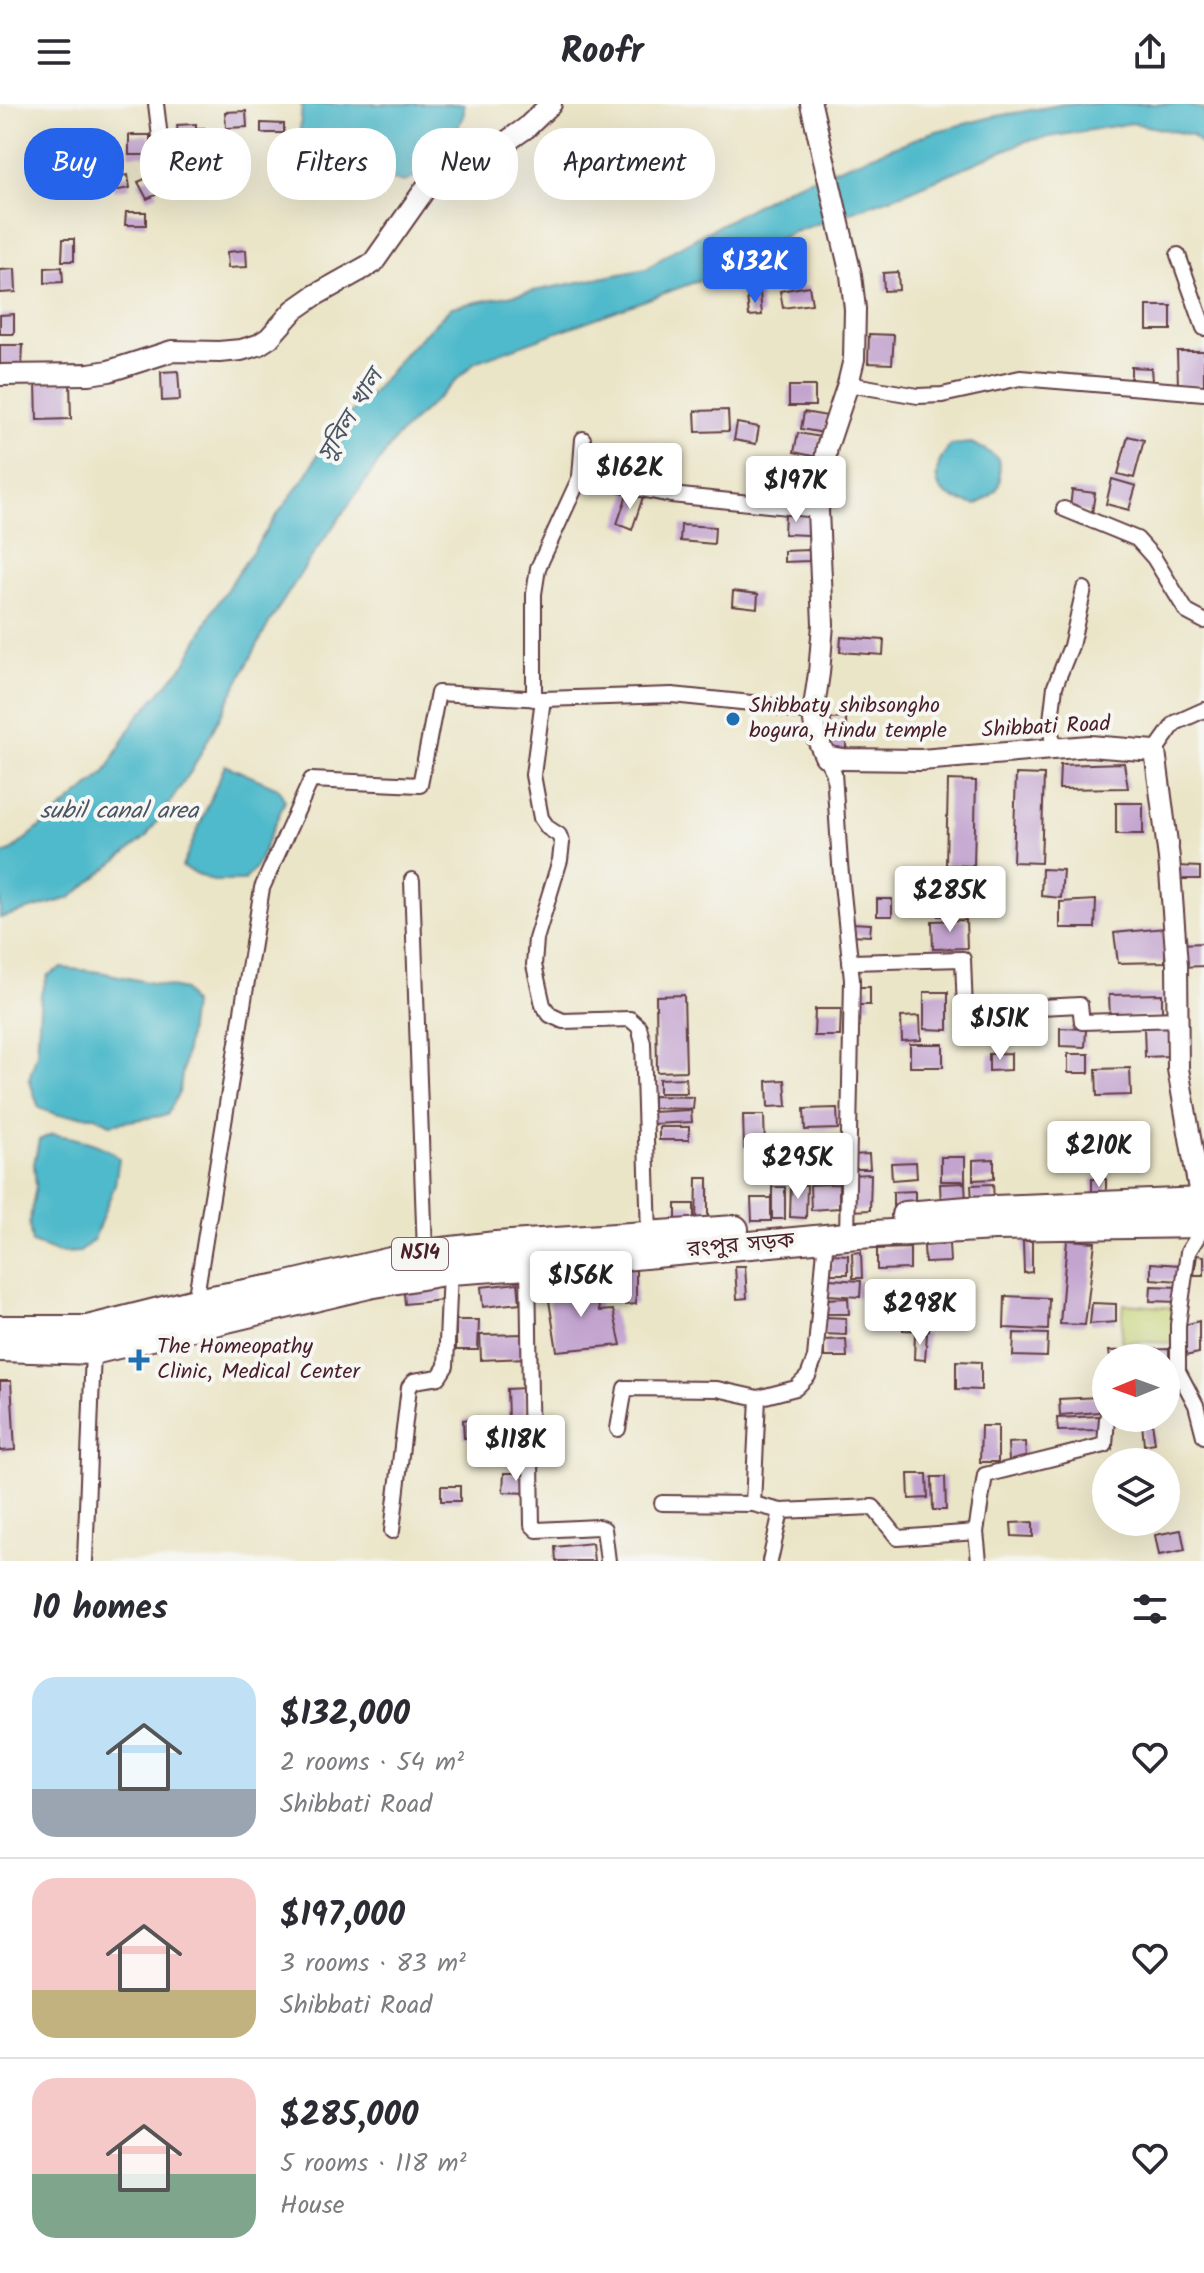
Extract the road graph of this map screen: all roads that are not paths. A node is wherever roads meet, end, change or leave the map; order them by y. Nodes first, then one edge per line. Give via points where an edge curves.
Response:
1 (156, 104) edge
2 (551, 104) edge
3 (811, 104) edge
4 (159, 128) edge
5 (1178, 255) dead end
6 (1204, 328) edge
7 (0, 375) edge
8 (848, 384) junction
9 (1204, 393) edge
10 (583, 439) dead end
11 (580, 477) junction
12 (1064, 509) dead end
13 (818, 510) junction
14 (1084, 589) dead end
15 (1204, 621) edge
16 (538, 699) junction
17 (1204, 710) edge
18 (813, 714) junction
19 (1055, 750) junction
20 (1155, 751) junction
21 (825, 756) junction
22 (412, 880) dead end
23 (850, 962) junction
24 (1179, 1019) junction
25 (1203, 1213) edge
26 (840, 1231) junction
27 (649, 1235) junction
28 (425, 1253) junction
29 (528, 1266) junction
30 (450, 1271) junction
31 (195, 1302) junction
32 (0, 1329) edge
33 (1176, 1344) edge
34 (0, 1348) edge
35 (93, 1351) junction
36 (1180, 1383) edge
37 (758, 1398) junction
38 (618, 1429) dead end
39 (1106, 1432) edge
40 (1204, 1436) edge
41 (662, 1503) dead end
42 (753, 1504) junction
43 (781, 1511) junction
44 (392, 1531) dead end
45 (976, 1532) junction
46 (85, 1561) edge
47 (608, 1561) edge
48 (770, 1561) edge
49 (979, 1561) edge

1 - 4 street
2 - 7 street via 490,153 428,185 373,263 294,310 258,345 219,352 172,351 89,374
3 - 8 street via 851,275 854,359
5 - 6 street
8 - 9 street via 918,396 1020,378
8 - 13 street via 827,447
10 - 11 street
11 - 13 street via 671,495
11 - 16 street via 538,568
12 - 15 street via 1137,539 1187,612
13 - 18 street via 823,624
14 - 19 street via 1055,686 1050,729
16 - 18 street via 672,695
16 - 27 street via 533,775 541,818 562,843 534,965 550,1015 563,1021 630,1019 639,1027
16 - 31 street via 438,693 420,785 311,780 262,888
17 - 20 street via 1175,723
18 - 21 street
19 - 20 street, Shibbati Road via 1089,746
19 - 21 street, Shibbati Road via 921,760
20 - 24 street via 1169,858
21 - 23 street via 834,773
22 - 28 street
23 - 24 street via 963,959 965,1011 1080,1005 1082,1022
23 - 26 street via 851,1078
24 - 25 street via 1178,1069
25 - 26 highway, রংপুর সড়ক / N514
25 - 33 street via 1188,1252
26 - 27 highway, রংপুর সড়ক / N514
26 - 29 highway, রংপুর সড়ক / N514
26 - 37 street via 808,1376 796,1388
27 - 28 highway, রংপুর সড়ক / N514
28 - 31 highway, রংপুর সড়ক / N514
29 - 30 highway, রংপুর সড়ক / N514
29 - 47 street via 532,1525 537,1530 604,1529
30 - 35 highway, রংপুর সড়ক / N514 via 369,1285
30 - 44 street via 446,1366 439,1377 414,1381 409,1387
31 - 32 highway, রংপুর সড়ক / N514 via 87,1329
34 - 35 highway, রংপুর সড়ক / N514
35 - 46 street
36 - 40 street via 1196,1405
37 - 38 street via 717,1389 625,1388
37 - 42 street
39 - 45 street via 1105,1445 985,1475
41 - 42 street
42 - 43 street
43 - 45 street via 873,1507 898,1538
43 - 48 street
45 - 49 street

